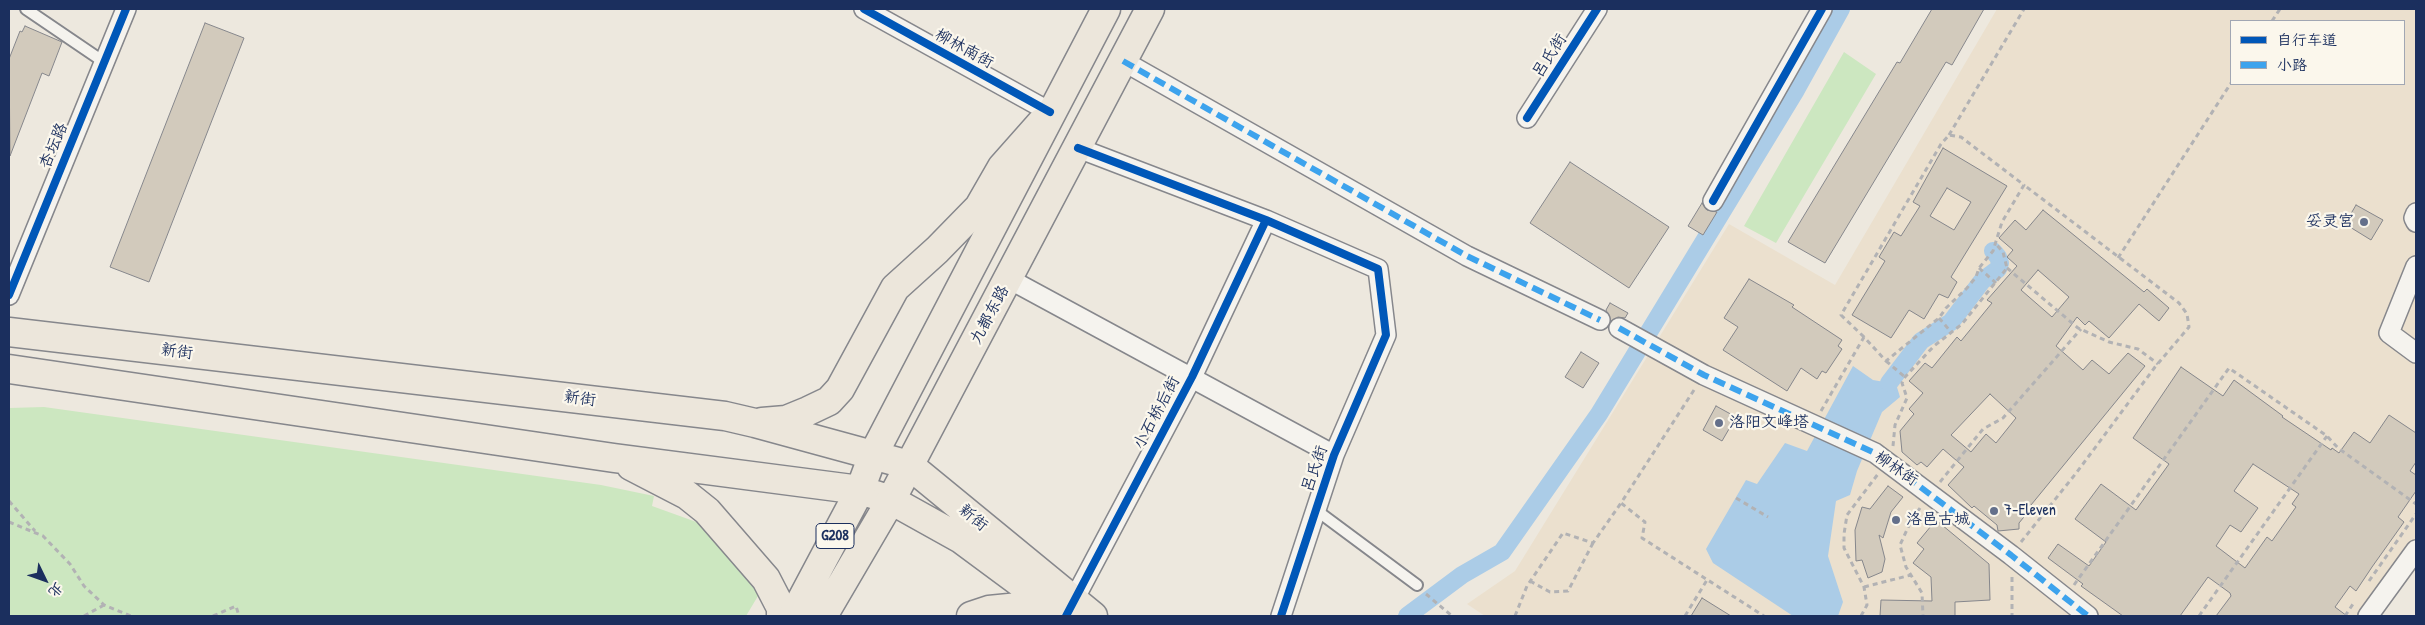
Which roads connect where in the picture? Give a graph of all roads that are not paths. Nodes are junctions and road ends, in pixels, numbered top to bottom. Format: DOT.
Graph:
graph roads {
  1 [pos="26,9"];
  2 [pos="126,9"];
  3 [pos="866,9"];
  4 [pos="1106,9"];
  5 [pos="1150,9"];
  6 [pos="1597,9"];
  7 [pos="1822,9"];
  8 [pos="1123,61"];
  9 [pos="104,62"];
  10 [pos="1050,112"];
  11 [pos="1527,118"];
  12 [pos="1078,148"];
  13 [pos="1713,201"];
  14 [pos="2416,213"];
  15 [pos="1266,220"];
  16 [pos="2416,222"];
  17 [pos="2416,266"];
  18 [pos="1009,279"];
  19 [pos="9,295"];
  20 [pos="1600,320"];
  21 [pos="1619,328"];
  22 [pos="9,332"];
  23 [pos="2416,353"];
  24 [pos="9,369"];
  25 [pos="1192,377"];
  26 [pos="755,423"];
  27 [pos="873,454"];
  28 [pos="1334,455"];
  29 [pos="614,458"];
  30 [pos="909,465"];
  31 [pos="860,490"];
  32 [pos="891,500"];
  33 [pos="1316,510"];
  34 [pos="2416,550"];
  35 [pos="1417,585"];
  36 [pos="1069,611"];
  37 [pos="781,616"];
  38 [pos="793,616"];
  39 [pos="823,616"];
  40 [pos="971,616"];
  41 [pos="1281,616"];
  42 [pos="2088,616"];
  43 [pos="2368,616"];
  1 -- 9 [label="lane"];
  2 -- 9 [label="street, 杏坛路"];
  3 -- 10 [label="street, 柳林南街"];
  4 -- 10 [label="main road"];
  5 -- 8 [label="main road, 九都东路"];
  6 -- 11 [label="street, 吕氏街"];
  7 -- 13 [label="street"];
  8 -- 12 [label="main road, 九都东路"];
  8 -- 20 [label="street"];
  9 -- 19 [label="street, 杏坛路"];
  10 -- 26 [label="main road"];
  10 -- 27 [label="main road"];
  12 -- 15 [label="street"];
  12 -- 18 [label="main road, 九都东路"];
  14 -- 16 [label="street"];
  15 -- 25 [label="street, 小石桥后街"];
  15 -- 28 [label="street, 吕氏街"];
  17 -- 23 [label="street"];
  18 -- 25 [label="street"];
  18 -- 30 [label="main road, 九都东路"];
  21 -- 42 [label="street, 柳林街"];
  22 -- 26 [label="main road, 新街"];
  24 -- 29 [label="main road, 新街"];
  25 -- 28 [label="street"];
  25 -- 36 [label="street, 小石桥后街"];
  26 -- 27 [label="main road, 新街"];
  27 -- 30 [label="main road, 新街"];
  27 -- 31 [label="main road, G208"];
  28 -- 33 [label="street, 吕氏街"];
  29 -- 31 [label="main road, 新街"];
  29 -- 37 [label="main road"];
  30 -- 32 [label="main road, 九都东路"];
  30 -- 36 [label="main road, 新街"];
  31 -- 32 [label="main road, 新街"];
  31 -- 38 [label="main road, G208"];
  32 -- 36 [label="main road, 新街"];
  32 -- 39 [label="main road, 九都东路 / G208"];
  33 -- 35 [label="lane"];
  33 -- 41 [label="street, 吕氏街"];
  34 -- 43 [label="street"];
  36 -- 40 [label="main road"];
}
